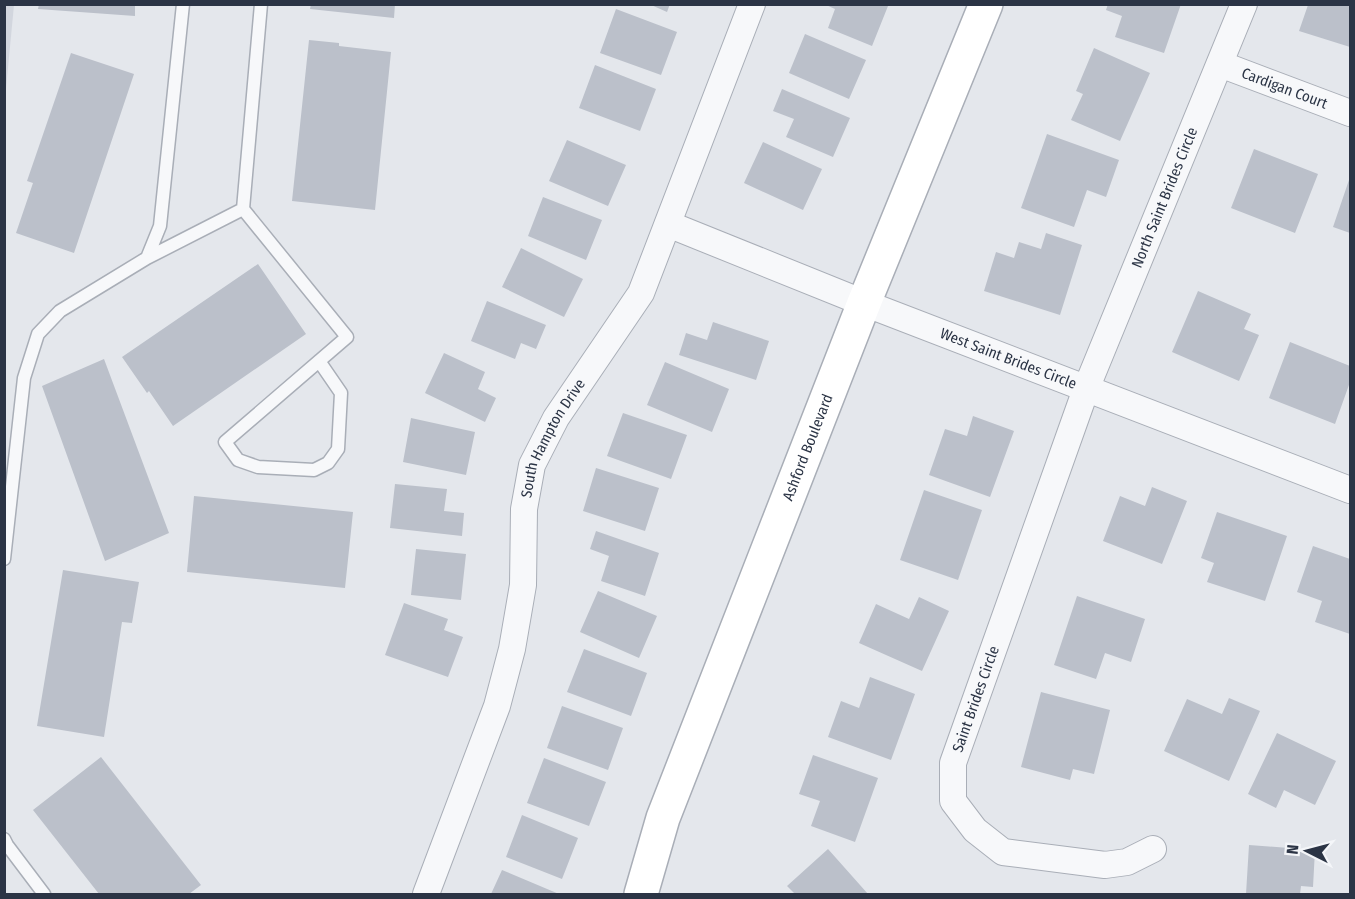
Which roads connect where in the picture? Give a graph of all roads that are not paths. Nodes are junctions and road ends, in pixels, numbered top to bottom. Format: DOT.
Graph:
graph roads {
  1 [pos="183,4"];
  2 [pos="261,4"];
  3 [pos="752,4"];
  4 [pos="986,4"];
  5 [pos="1244,4"];
  6 [pos="1220,64"];
  7 [pos="1350,113"];
  8 [pos="243,209"];
  9 [pos="668,224"];
  10 [pos="147,258"];
  11 [pos="864,303"];
  12 [pos="319,361"];
  13 [pos="1086,389"];
  14 [pos="1350,490"];
  15 [pos="4,560"];
  16 [pos="4,839"];
  17 [pos="1153,849"];
  18 [pos="44,894"];
  19 [pos="426,894"];
  20 [pos="641,894"];
  1 -- 10 [label="lane"];
  2 -- 8 [label="lane"];
  3 -- 9 [label="street, South Hampton Drive"];
  4 -- 11 [label="street, Ashford Boulevard"];
  5 -- 6 [label="street, North Saint Brides Circle"];
  6 -- 7 [label="street, Cardigan Court"];
  6 -- 13 [label="street, North Saint Brides Circle"];
  8 -- 10 [label="lane"];
  8 -- 12 [label="lane"];
  9 -- 11 [label="street, West Saint Brides Circle"];
  9 -- 19 [label="street, South Hampton Drive"];
  10 -- 15 [label="lane"];
  11 -- 13 [label="street, West Saint Brides Circle"];
  11 -- 20 [label="street, Ashford Boulevard"];
  12 -- 12 [label="lane"];
  13 -- 14 [label="street, West Saint Brides Circle"];
  13 -- 17 [label="street, Saint Brides Circle"];
  16 -- 18 [label="lane"];
}
